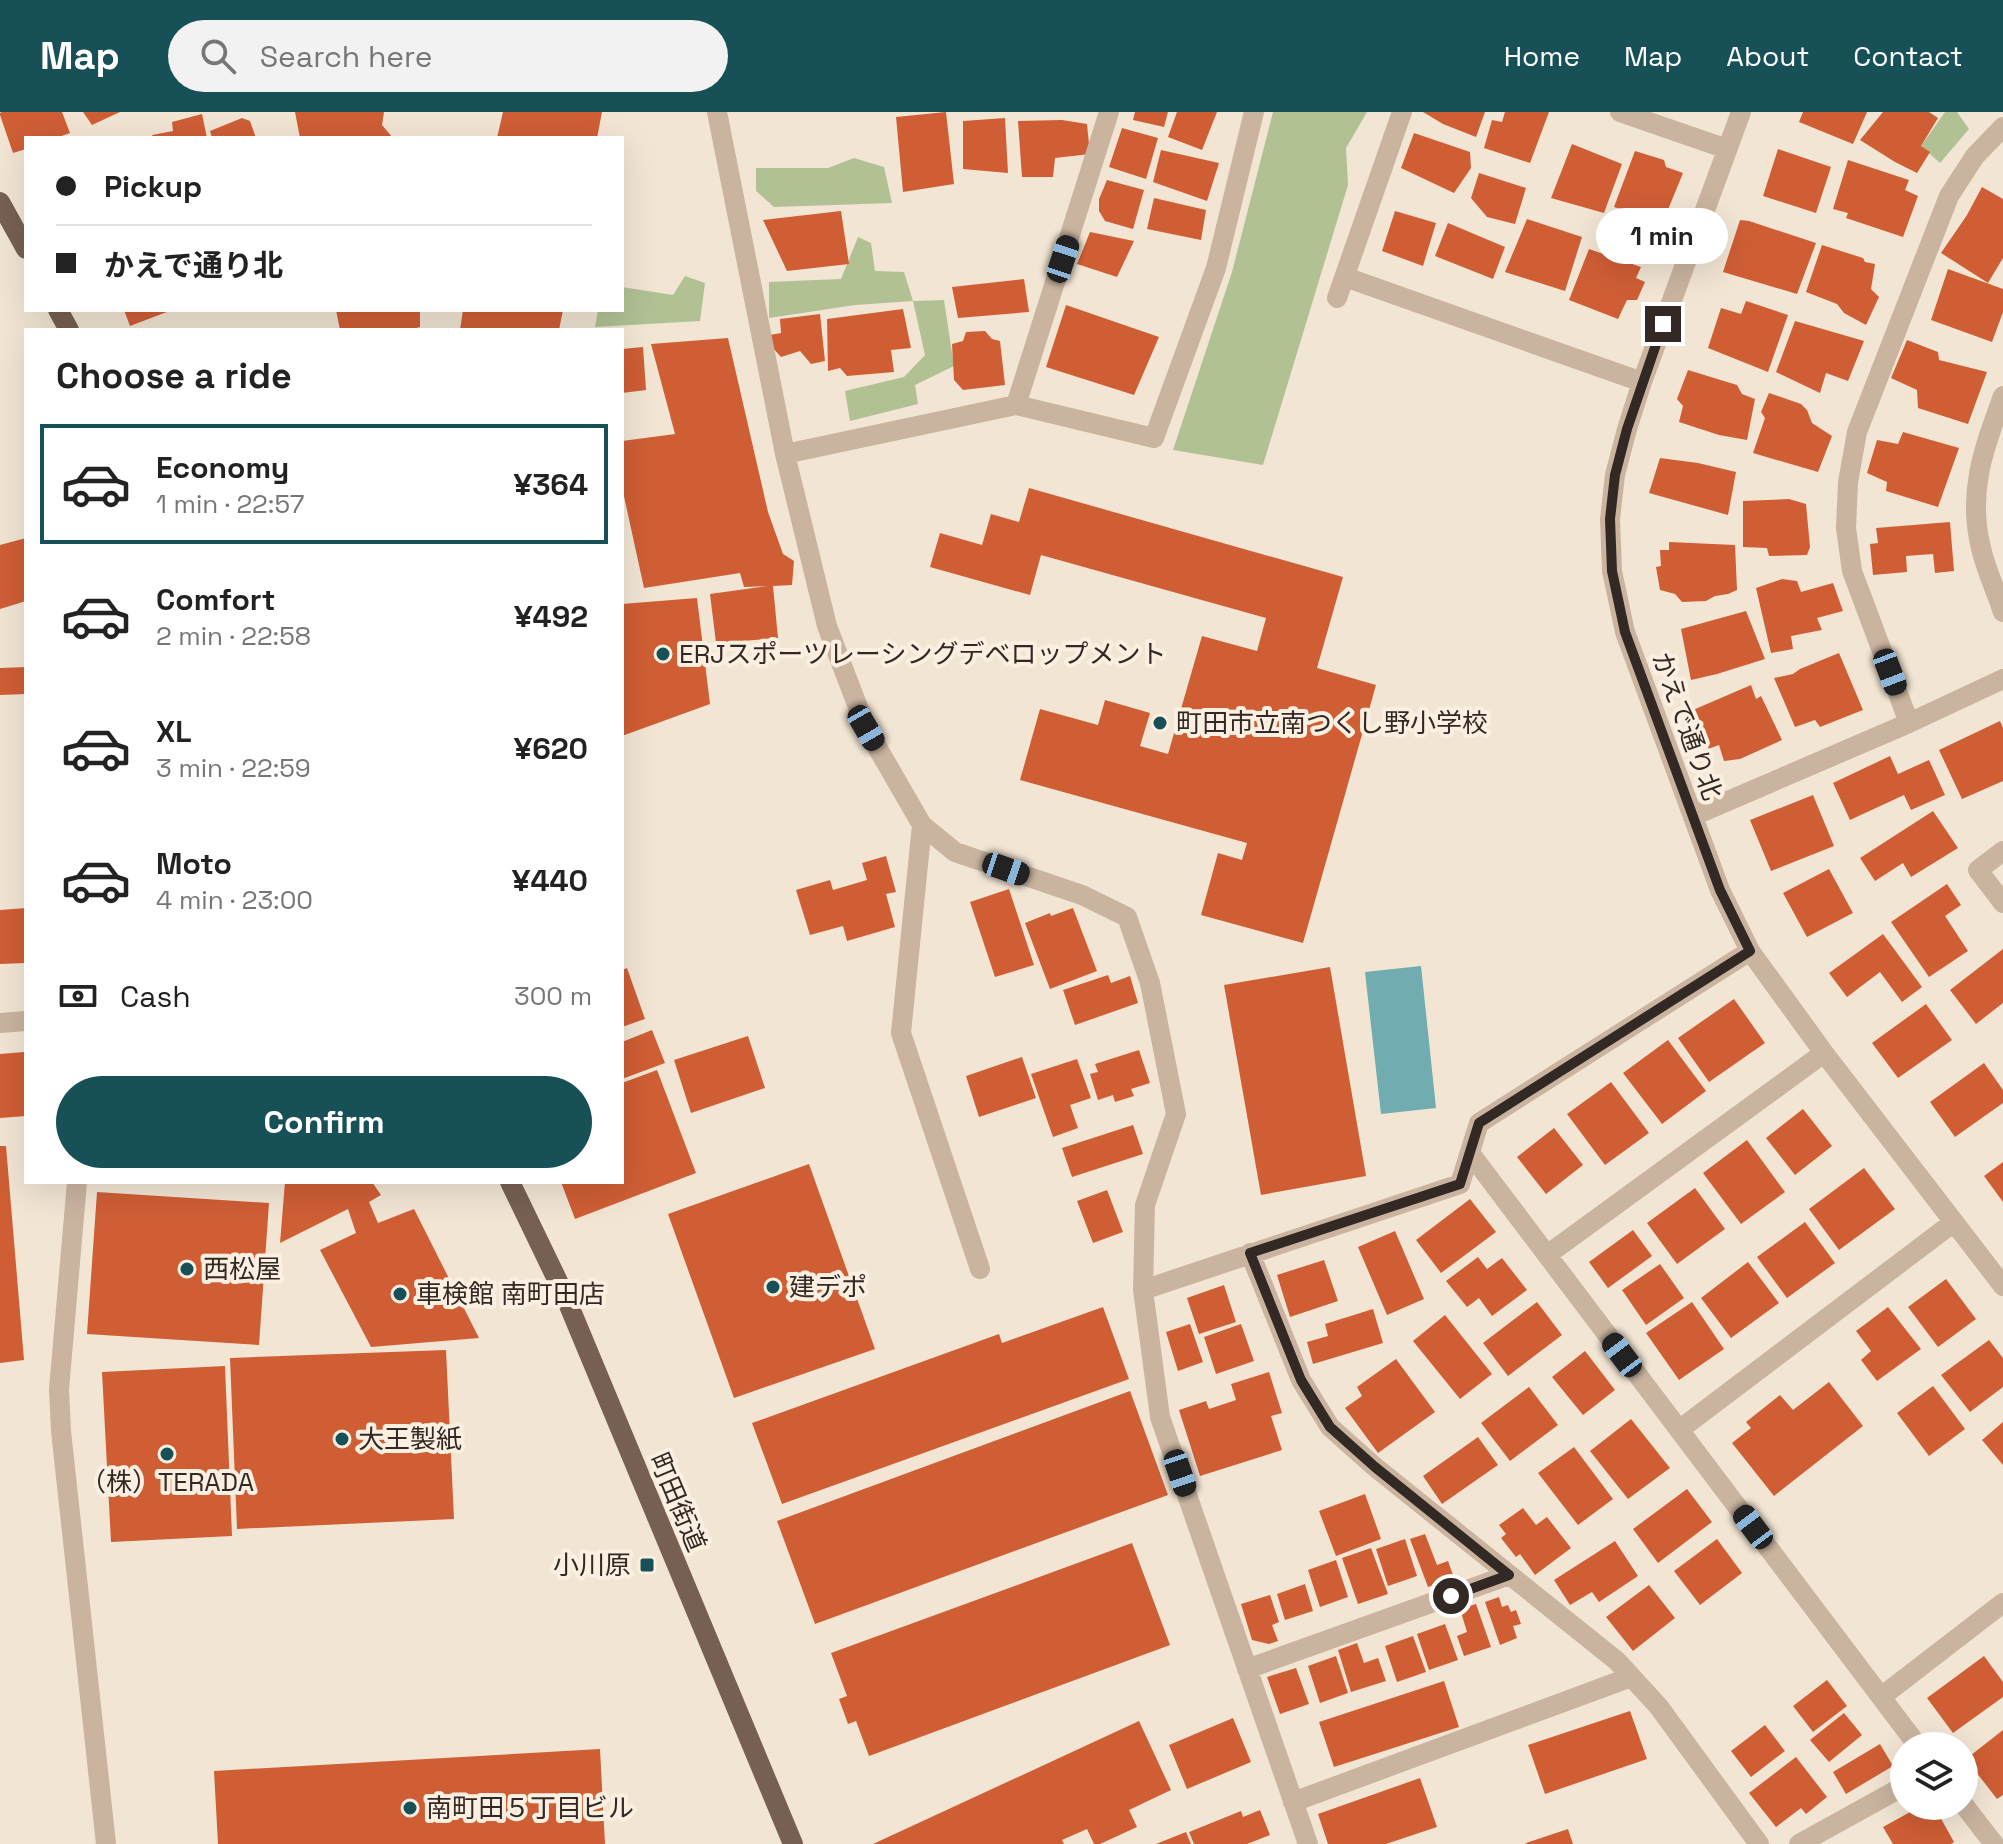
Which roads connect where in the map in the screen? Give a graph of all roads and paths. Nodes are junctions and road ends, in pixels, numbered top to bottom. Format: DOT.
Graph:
graph roads {
  1 [pos="717,112"];
  2 [pos="1109,112"];
  3 [pos="1254,112"];
  4 [pos="1402,112"];
  5 [pos="1620,112"];
  6 [pos="1741,112"];
  7 [pos="2003,127"];
  8 [pos="1727,149"];
  9 [pos="0,202"];
  10 [pos="24,245"];
  11 [pos="1345,277"];
  12 [pos="1337,298"];
  13 [pos="1642,382"];
  14 [pos="2003,396"];
  15 [pos="1016,405"];
  16 [pos="785,454"];
  17 [pos="2003,612"];
  18 [pos="2003,679"];
  19 [pos="1909,723"];
  20 [pos="1693,816"];
  21 [pos="922,825"];
  22 [pos="2003,851"];
  23 [pos="2003,903"];
  24 [pos="1750,951"];
  25 [pos="24,1021"];
  26 [pos="0,1023"];
  27 [pos="1824,1053"];
  28 [pos="1470,1153"];
  29 [pos="77,1184"];
  30 [pos="511,1184"];
  31 [pos="1954,1222"];
  32 [pos="1250,1253"];
  33 [pos="1547,1255"];
  34 [pos="980,1269"];
  35 [pos="2003,1286"];
  36 [pos="1143,1290"];
  37 [pos="1679,1430"];
  38 [pos="1509,1575"];
  39 [pos="2003,1603"];
  40 [pos="1247,1669"];
  41 [pos="1631,1677"];
  42 [pos="1881,1697"];
  43 [pos="1907,1732"];
  44 [pos="1890,1794"];
  45 [pos="1293,1802"];
  46 [pos="1976,1820"];
  47 [pos="106,1844"];
  48 [pos="793,1844"];
  49 [pos="1308,1844"];
  50 [pos="1759,1844"];
  51 [pos="1799,1844"];
  52 [pos="1994,1844"];
  1 -- 16 [label="street"];
  2 -- 15 [label="street"];
  3 -- 15 [label="street"];
  4 -- 11 [label="street"];
  5 -- 8 [label="street"];
  6 -- 8 [label="street, かえで通り北"];
  7 -- 19 [label="street"];
  8 -- 13 [label="street, かえで通り北"];
  9 -- 10 [label="main road"];
  11 -- 12 [label="street"];
  11 -- 13 [label="street"];
  13 -- 20 [label="street, かえで通り北"];
  14 -- 17 [label="street"];
  15 -- 16 [label="street"];
  16 -- 21 [label="street"];
  18 -- 19 [label="street"];
  19 -- 20 [label="street"];
  20 -- 24 [label="street, かえで通り北"];
  21 -- 34 [label="street"];
  21 -- 36 [label="street"];
  22 -- 23 [label="street"];
  24 -- 27 [label="street, かえで通り北"];
  24 -- 28 [label="street"];
  25 -- 26 [label="street"];
  27 -- 31 [label="street, かえで通り北"];
  27 -- 33 [label="street"];
  28 -- 32 [label="street"];
  28 -- 33 [label="street"];
  29 -- 47 [label="street"];
  30 -- 48 [label="main road, 町田街道"];
  31 -- 35 [label="street, かえで通り北"];
  31 -- 37 [label="street"];
  32 -- 36 [label="street"];
  32 -- 38 [label="street"];
  33 -- 37 [label="street"];
  36 -- 40 [label="street"];
  37 -- 42 [label="street"];
  38 -- 40 [label="street"];
  38 -- 41 [label="street"];
  39 -- 42 [label="street"];
  40 -- 45 [label="street"];
  41 -- 45 [label="street"];
  41 -- 50 [label="street"];
  42 -- 43 [label="street"];
  44 -- 51 [label="street"];
  45 -- 49 [label="street"];
  46 -- 52 [label="street"];
}
